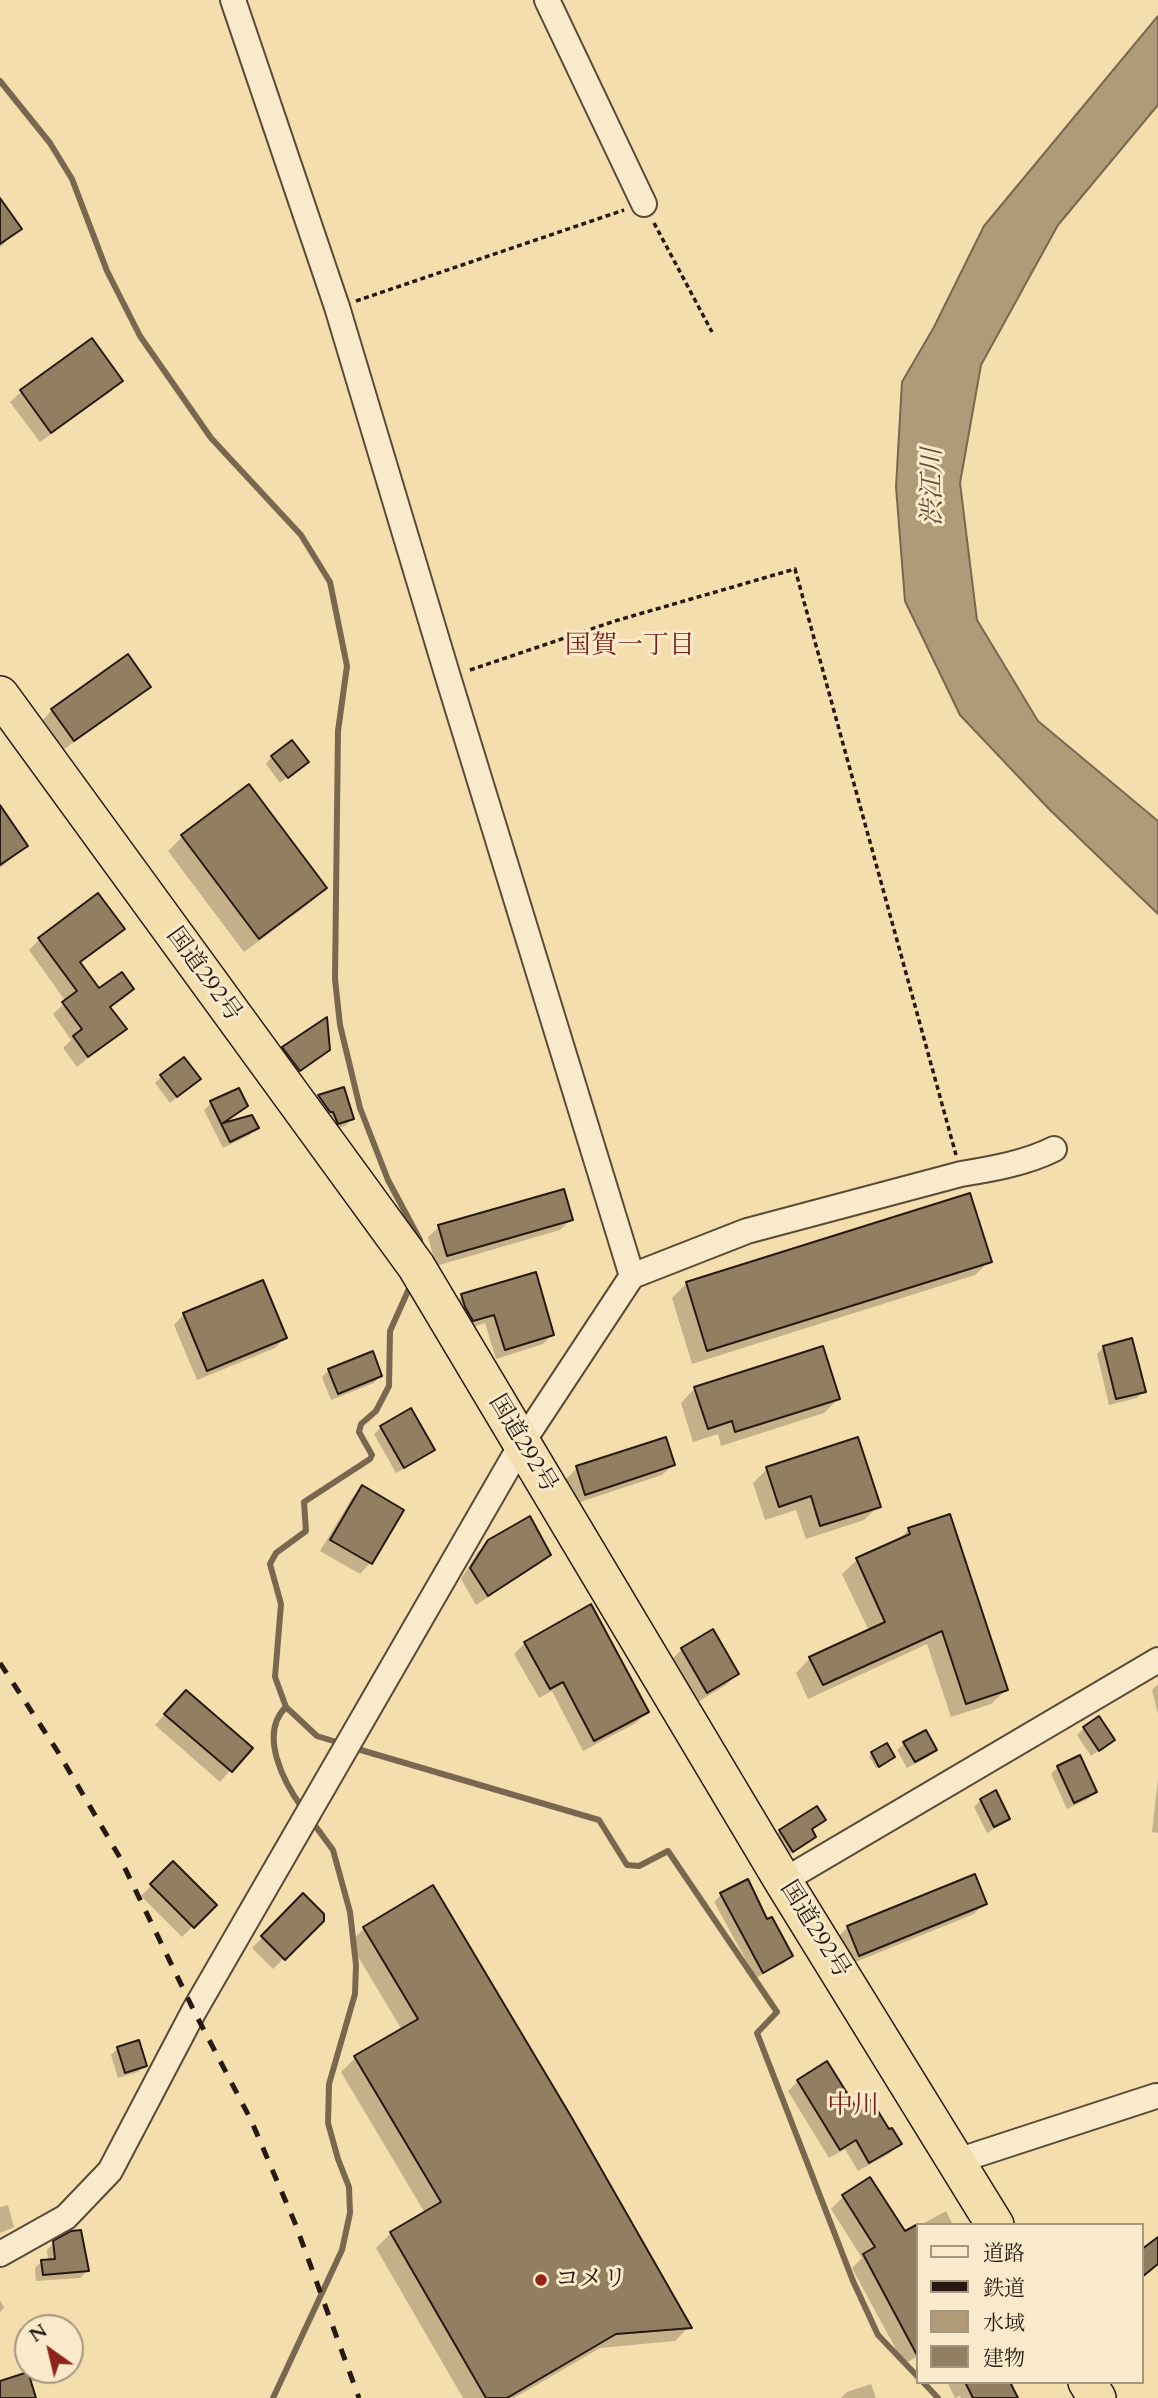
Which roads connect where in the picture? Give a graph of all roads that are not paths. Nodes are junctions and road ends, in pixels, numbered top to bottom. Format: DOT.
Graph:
graph roads {
  1 [pos="233,0"];
  2 [pos="547,0"];
  3 [pos="644,204"];
  4 [pos="0,695"];
  5 [pos="1054,1149"];
  6 [pos="632,1276"];
  7 [pos="522,1443"];
  8 [pos="1158,1660"];
  9 [pos="783,1881"];
  10 [pos="1157,2096"];
  11 [pos="957,2161"];
  12 [pos="994,2223"];
  13 [pos="0,2254"];
  1 -- 6 [label="street"];
  2 -- 3 [label="street"];
  4 -- 7 [label="highway, 国道292号"];
  5 -- 6 [label="street"];
  6 -- 7 [label="street"];
  7 -- 9 [label="highway, 国道292号"];
  7 -- 13 [label="street"];
  8 -- 9 [label="street"];
  9 -- 11 [label="highway, 国道292号"];
  10 -- 11 [label="street"];
  11 -- 12 [label="highway, 国道292号"];
}
